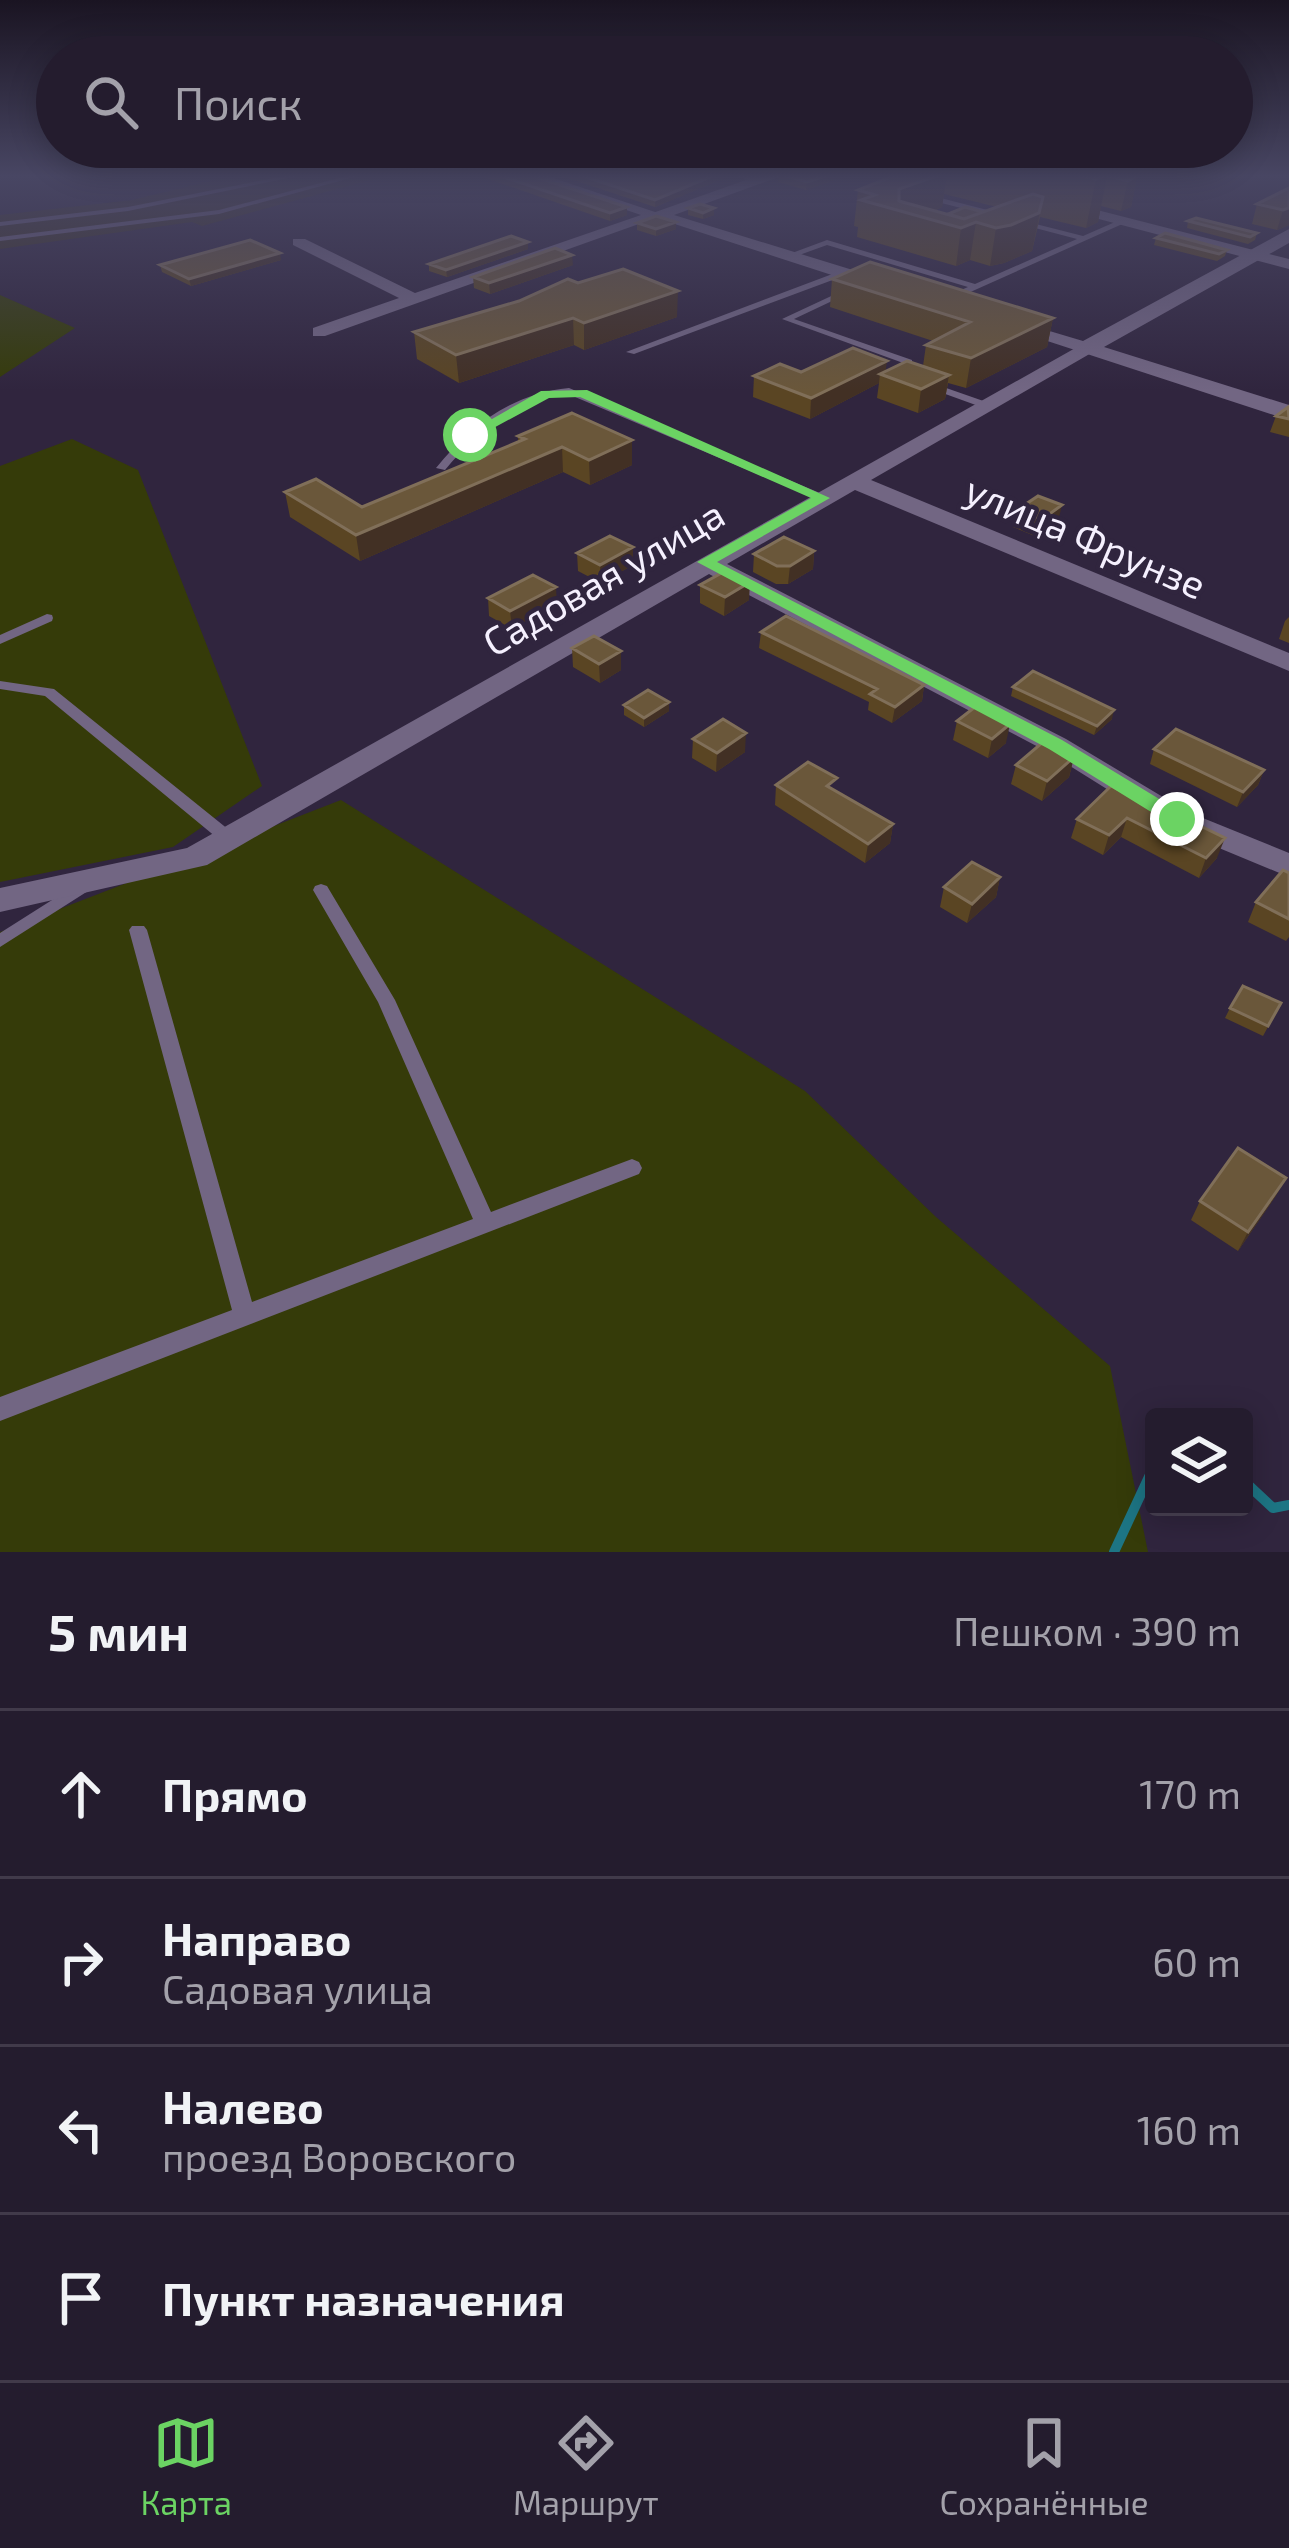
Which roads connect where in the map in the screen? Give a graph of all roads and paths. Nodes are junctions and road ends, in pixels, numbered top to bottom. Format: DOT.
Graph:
graph roads {
  1 [pos="308,246"];
  2 [pos="565,246"];
  3 [pos="757,246"];
  4 [pos="815,246"];
  5 [pos="842,246"];
  6 [pos="1065,246"];
  7 [pos="1224,246"];
  8 [pos="1268,246"];
  9 [pos="1254,254"];
  10 [pos="788,256"];
  11 [pos="1289,264"];
  12 [pos="843,273"];
  13 [pos="870,282"];
  14 [pos="976,286"];
  15 [pos="923,298"];
  16 [pos="414,299"];
  17 [pos="319,332"];
  18 [pos="1086,348"];
  19 [pos="631,352"];
  20 [pos="890,371"];
  21 [pos="924,383"];
  22 [pos="988,406"];
  23 [pos="1289,413"];
  24 [pos="441,468"];
  25 [pos="854,481"];
  26 [pos="823,498"];
  27 [pos="705,562"];
  28 [pos="47,618"];
  29 [pos="0,640"];
  30 [pos="1289,662"];
  31 [pos="0,685"];
  32 [pos="228,838"];
  33 [pos="1289,866"];
  34 [pos="90,882"];
  35 [pos="321,890"];
  36 [pos="0,900"];
  37 [pos="138,930"];
  38 [pos="0,941"];
  39 [pos="632,1168"];
  40 [pos="486,1224"];
  41 [pos="245,1316"];
  42 [pos="0,1409"];
  1 -- 16 [label="street"];
  2 -- 16 [label="street"];
  3 -- 10 [label="street"];
  4 -- 10 [label="lane"];
  5 -- 14 [label="lane"];
  6 -- 14 [label="lane"];
  7 -- 9 [label="street"];
  8 -- 9 [label="street, Садовая улица"];
  9 -- 11 [label="street"];
  9 -- 18 [label="street, Садовая улица"];
  10 -- 12 [label="street"];
  12 -- 13 [label="street"];
  12 -- 19 [label="lane"];
  13 -- 15 [label="street"];
  13 -- 20 [label="lane"];
  14 -- 15 [label="lane"];
  15 -- 18 [label="street"];
  16 -- 17 [label="street"];
  18 -- 22 [label="street, Садовая улица"];
  18 -- 23 [label="street"];
  21 -- 22 [label="lane"];
  22 -- 25 [label="street, Садовая улица"];
  24 -- 26 [label="lane"];
  25 -- 26 [label="street, Садовая улица"];
  25 -- 30 [label="street, улица Фрунзе"];
  26 -- 27 [label="street, Садовая улица"];
  27 -- 32 [label="street, Садовая улица"];
  27 -- 33 [label="street"];
  28 -- 29 [label="lane"];
  31 -- 32 [label="lane"];
  32 -- 34 [label="street, Садовая улица"];
  34 -- 36 [label="street, Садовая улица"];
  34 -- 38 [label="lane"];
  35 -- 40 [label="lane"];
  37 -- 41 [label="lane"];
  39 -- 40 [label="lane"];
  40 -- 41 [label="lane"];
  41 -- 42 [label="lane"];
}
